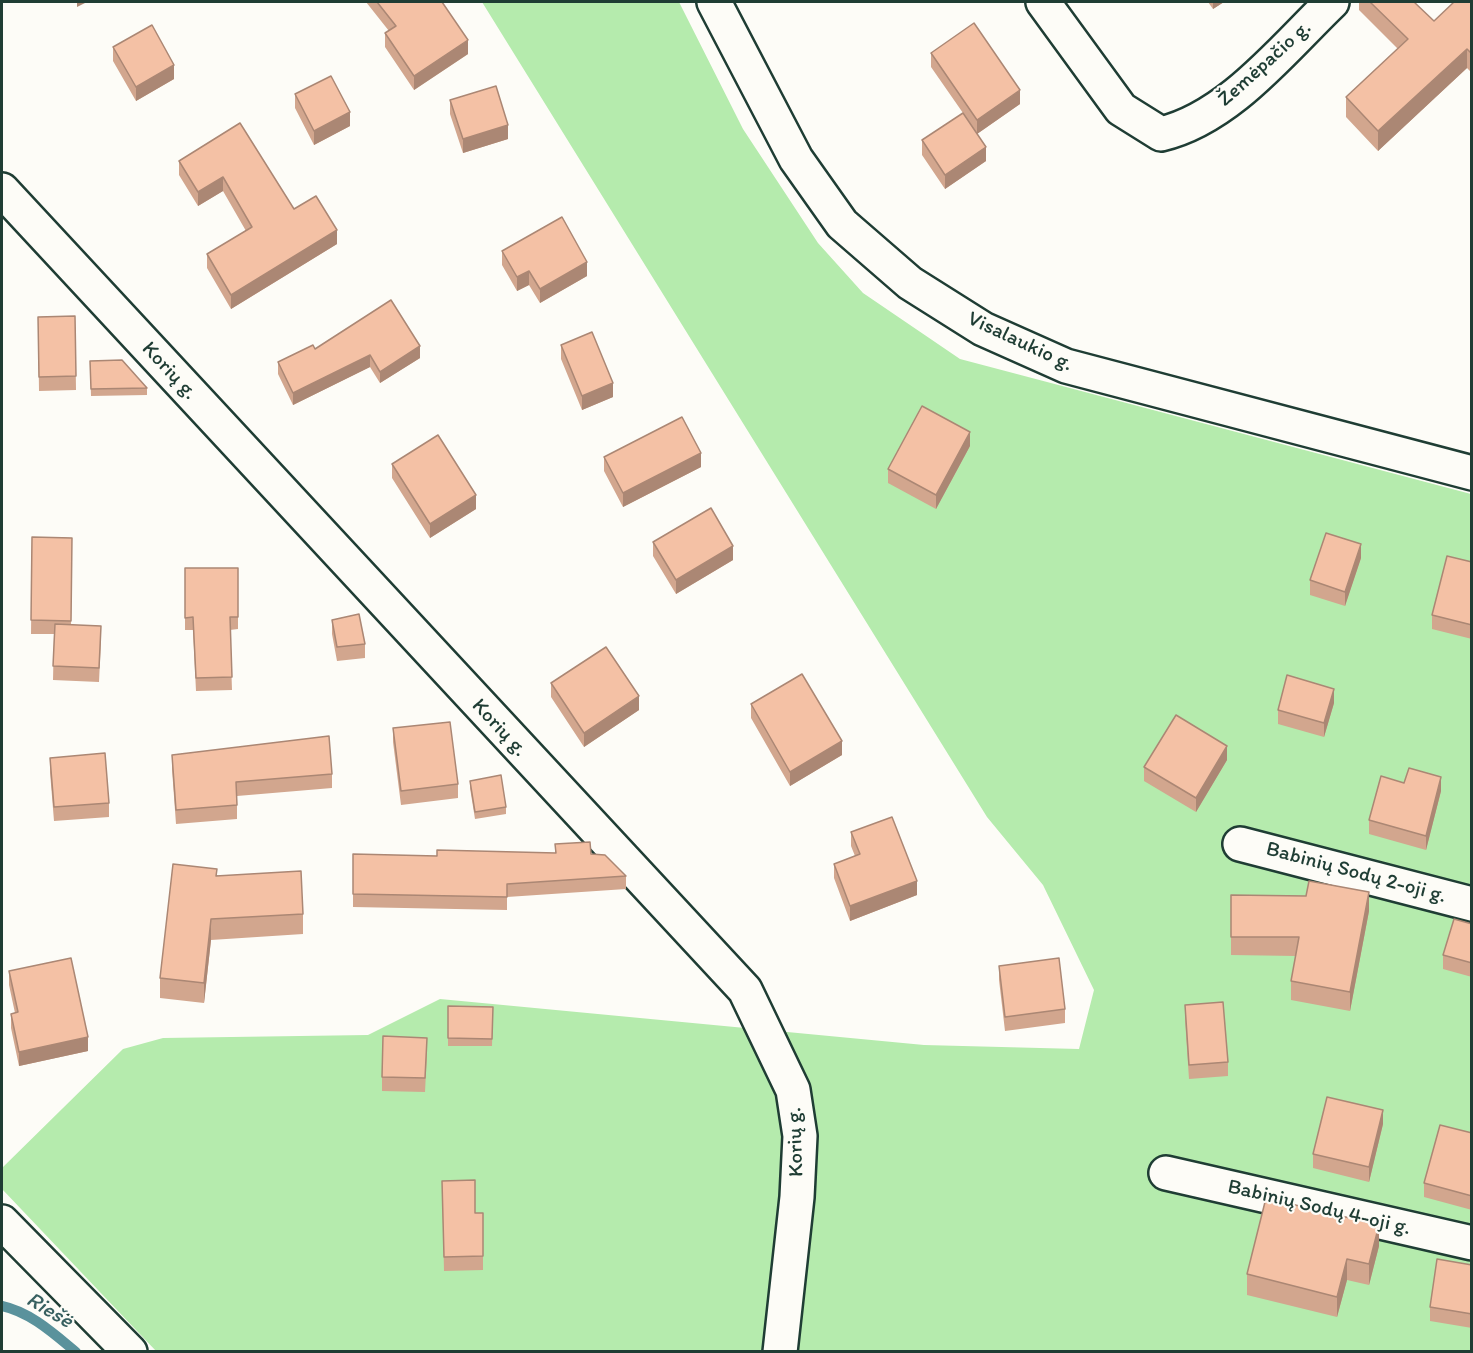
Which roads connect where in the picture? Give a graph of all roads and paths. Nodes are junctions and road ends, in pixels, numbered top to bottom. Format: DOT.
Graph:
graph roads {
  1 [pos="714,2"];
  2 [pos="1043,2"];
  3 [pos="1332,2"];
  4 [pos="2,190"];
  5 [pos="1472,473"];
  6 [pos="1240,844"];
  7 [pos="1472,904"];
  8 [pos="1166,1173"];
  9 [pos="2,1222"];
  10 [pos="1472,1243"];
  11 [pos="130,1352"];
  12 [pos="780,1352"];
  1 -- 5 [label="street, Visalaukio g."];
  2 -- 3 [label="street, Žemėpačio g."];
  4 -- 12 [label="street, Korių g."];
  6 -- 7 [label="street, Babinių Sodų 2-oji g."];
  8 -- 10 [label="street, Babinių Sodų 4-oji g."];
  9 -- 11 [label="street"];
}
